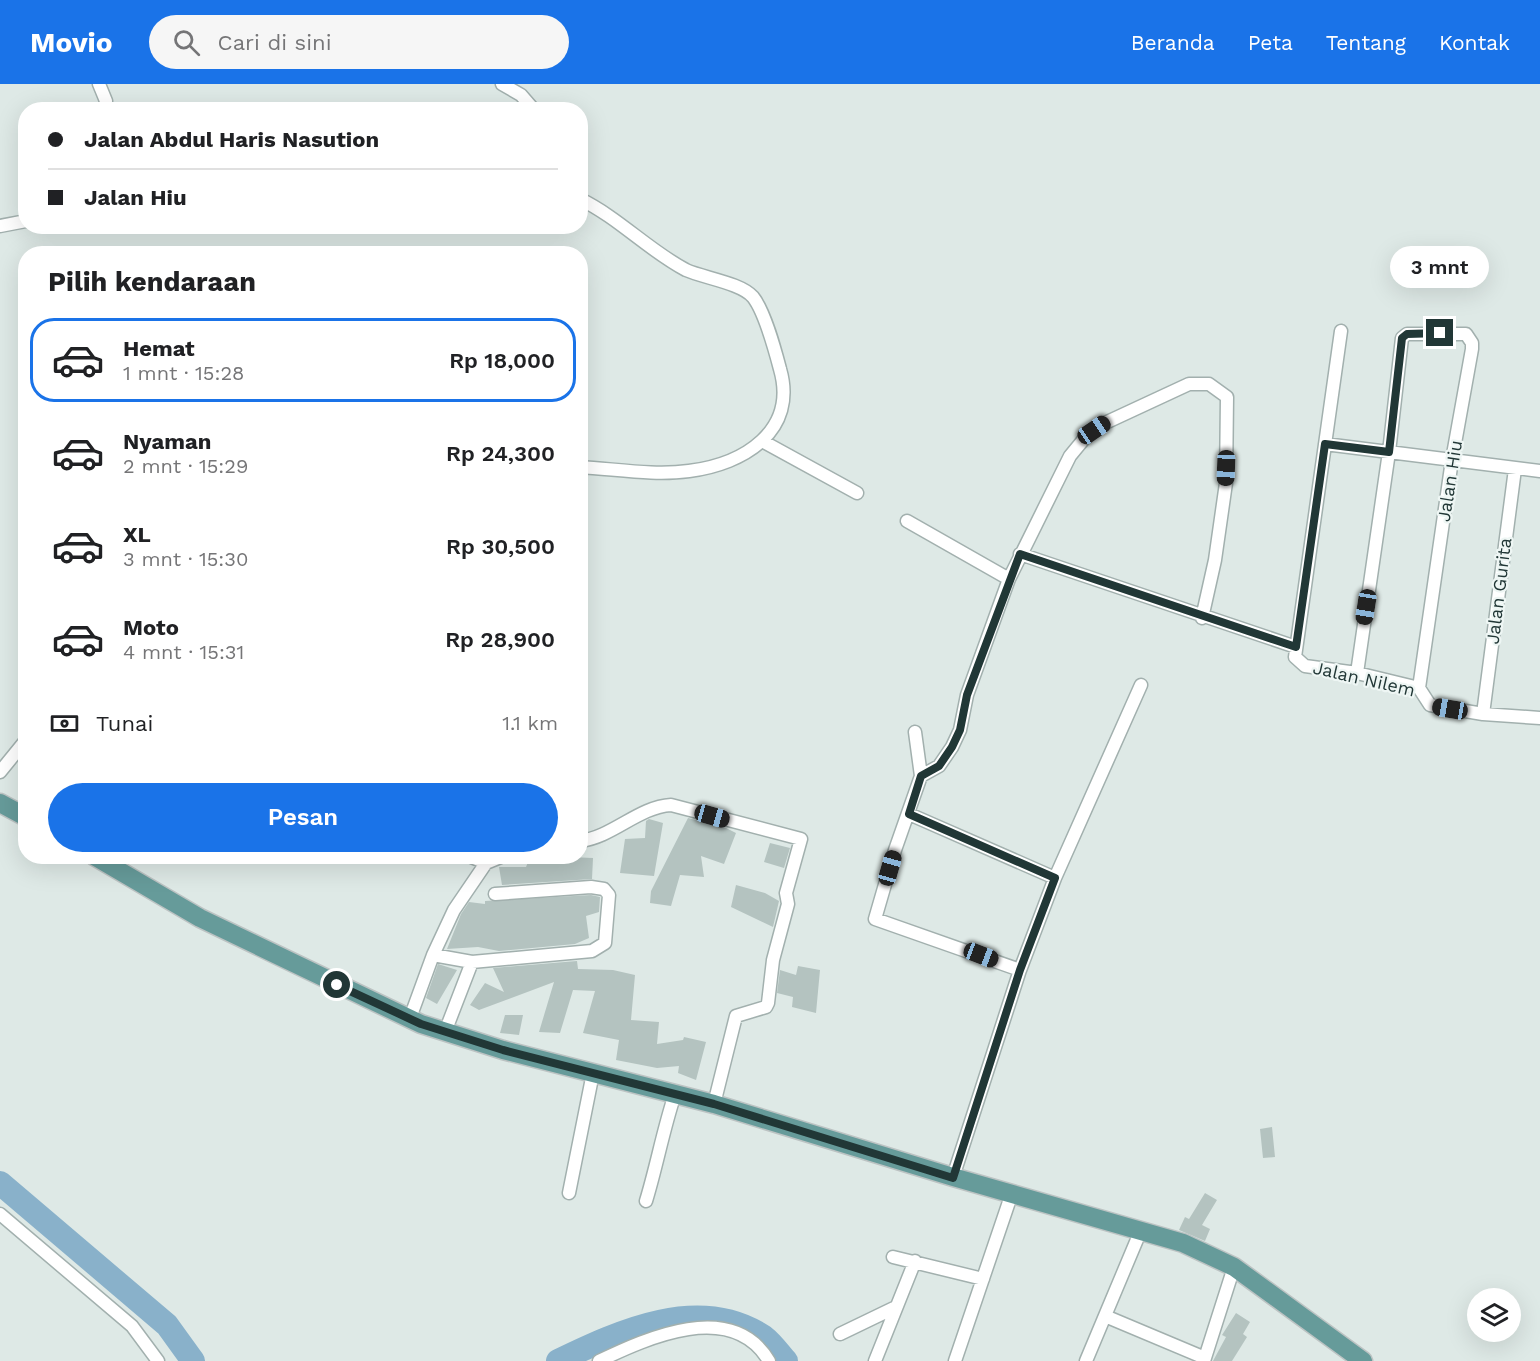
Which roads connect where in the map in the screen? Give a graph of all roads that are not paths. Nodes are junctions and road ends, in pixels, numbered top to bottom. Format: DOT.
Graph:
graph roads {
  1 [pos="99,84"];
  2 [pos="502,84"];
  3 [pos="106,102"];
  4 [pos="527,102"];
  5 [pos="588,204"];
  6 [pos="18,223"];
  7 [pos="0,226"];
  8 [pos="1341,331"];
  9 [pos="764,442"];
  10 [pos="1325,444"];
  11 [pos="1389,452"];
  12 [pos="1452,460"];
  13 [pos="588,467"];
  14 [pos="1515,469"];
  15 [pos="1540,471"];
  16 [pos="857,493"];
  17 [pos="907,521"];
  18 [pos="1020,554"];
  19 [pos="1009,579"];
  20 [pos="1202,618"];
  21 [pos="1296,647"];
  22 [pos="1357,673"];
  23 [pos="1141,686"];
  24 [pos="1419,688"];
  25 [pos="1484,714"];
  26 [pos="1540,718"];
  27 [pos="915,732"];
  28 [pos="18,750"];
  29 [pos="0,772"];
  30 [pos="921,776"];
  31 [pos="0,803"];
  32 [pos="18,813"];
  33 [pos="909,814"];
  34 [pos="588,839"];
  35 [pos="108,864"];
  36 [pos="485,864"];
  37 [pos="1055,878"];
  38 [pos="495,894"];
  39 [pos="433,955"];
  40 [pos="472,962"];
  41 [pos="1020,970"];
  42 [pos="410,1018"];
  43 [pos="445,1032"];
  44 [pos="592,1073"];
  45 [pos="675,1094"];
  46 [pos="714,1104"];
  47 [pos="953,1178"];
  48 [pos="569,1193"];
  49 [pos="1012,1193"];
  50 [pos="646,1201"];
  51 [pos="0,1214"];
  52 [pos="1141,1230"];
  53 [pos="893,1257"];
  54 [pos="915,1262"];
  55 [pos="1234,1267"];
  56 [pos="983,1279"];
  57 [pos="896,1307"];
  58 [pos="1105,1316"];
  59 [pos="840,1334"];
  60 [pos="1348,1355"];
  61 [pos="1204,1359"];
  62 [pos="158,1361"];
  63 [pos="599,1361"];
  64 [pos="769,1361"];
  65 [pos="875,1361"];
  66 [pos="955,1361"];
  67 [pos="1086,1361"];
  68 [pos="1363,1361"];
  1 -- 3 [label="street"];
  2 -- 4 [label="street"];
  5 -- 9 [label="street"];
  6 -- 7 [label="street"];
  8 -- 10 [label="street, Jalan Nilem"];
  9 -- 13 [label="street"];
  9 -- 16 [label="street"];
  10 -- 11 [label="street"];
  10 -- 21 [label="street, Jalan Nilem"];
  11 -- 12 [label="street"];
  11 -- 12 [label="street, Jalan Hiu"];
  11 -- 22 [label="street"];
  12 -- 14 [label="street"];
  12 -- 24 [label="street, Jalan Hiu"];
  14 -- 15 [label="street"];
  14 -- 25 [label="street, Jalan Gurita"];
  17 -- 19 [label="street"];
  18 -- 19 [label="street"];
  18 -- 20 [label="street"];
  18 -- 20 [label="street"];
  19 -- 30 [label="street"];
  20 -- 21 [label="street"];
  21 -- 22 [label="street, Jalan Nilem"];
  22 -- 24 [label="street, Jalan Nilem"];
  23 -- 37 [label="street"];
  24 -- 25 [label="street, Jalan Nilem"];
  25 -- 26 [label="street, Jalan Nilem"];
  27 -- 30 [label="street"];
  28 -- 29 [label="street"];
  30 -- 33 [label="street"];
  31 -- 32 [label="main road"];
  33 -- 37 [label="street"];
  33 -- 41 [label="street"];
  34 -- 46 [label="street"];
  35 -- 42 [label="main road"];
  36 -- 39 [label="street"];
  37 -- 41 [label="street"];
  38 -- 40 [label="street"];
  39 -- 40 [label="street"];
  39 -- 42 [label="street"];
  40 -- 43 [label="street"];
  41 -- 47 [label="street"];
  42 -- 43 [label="main road"];
  43 -- 44 [label="main road"];
  44 -- 45 [label="main road"];
  44 -- 48 [label="street"];
  45 -- 46 [label="main road"];
  45 -- 50 [label="street"];
  46 -- 47 [label="main road"];
  47 -- 49 [label="main road"];
  49 -- 52 [label="main road"];
  49 -- 56 [label="street"];
  51 -- 62 [label="street"];
  52 -- 55 [label="main road"];
  52 -- 58 [label="street"];
  53 -- 54 [label="street"];
  54 -- 56 [label="street"];
  54 -- 57 [label="street"];
  55 -- 60 [label="main road"];
  55 -- 61 [label="street"];
  56 -- 66 [label="street"];
  57 -- 59 [label="street"];
  57 -- 65 [label="street"];
  58 -- 61 [label="street"];
  58 -- 67 [label="street"];
  60 -- 68 [label="main road"];
  63 -- 64 [label="street"];
}
